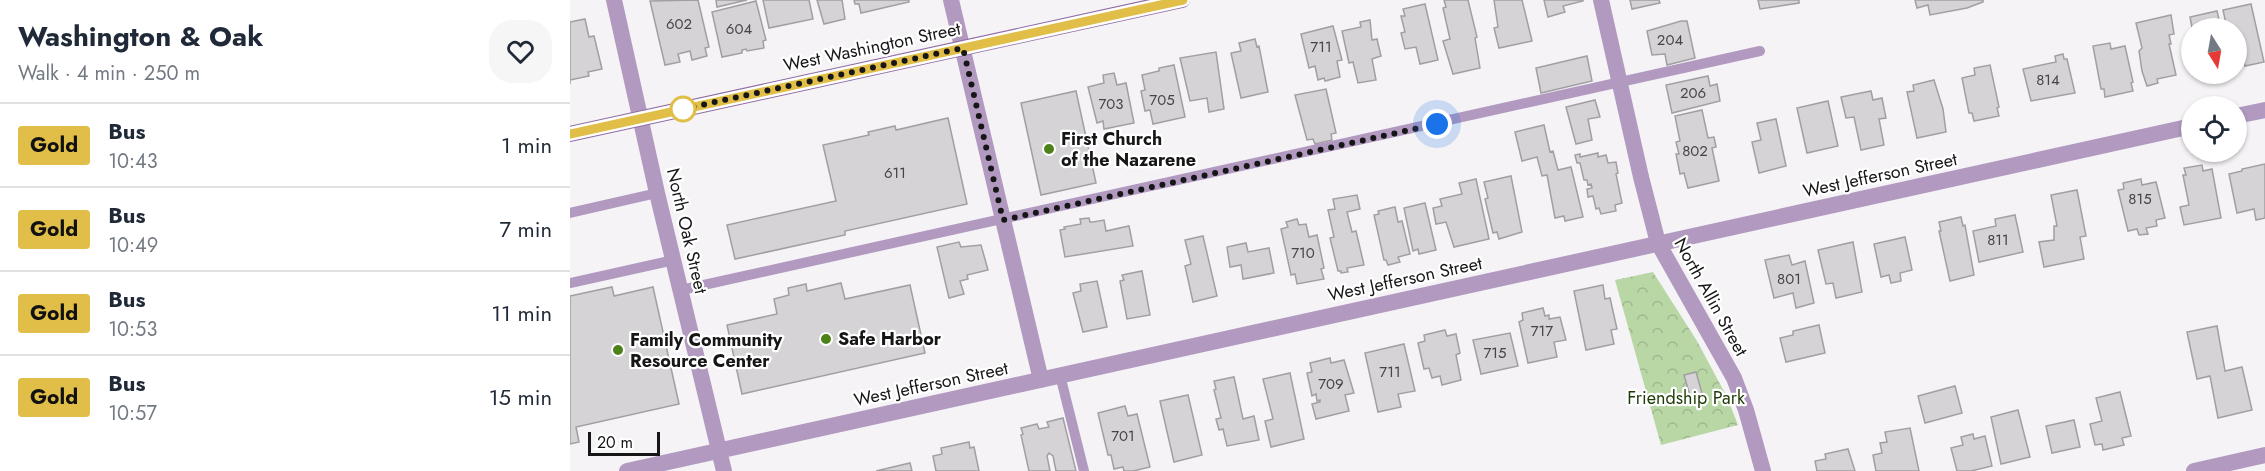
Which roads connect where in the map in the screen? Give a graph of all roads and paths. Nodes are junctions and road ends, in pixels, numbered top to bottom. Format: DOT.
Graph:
graph roads {
  1 [pos="614,0"];
  2 [pos="951,0"];
  3 [pos="1182,0"];
  4 [pos="1601,0"];
  5 [pos="963,48"];
  6 [pos="1760,51"];
  7 [pos="1620,83"];
  8 [pos="2265,110"];
  9 [pos="2247,114"];
  10 [pos="641,118"];
  11 [pos="2181,128"];
  12 [pos="570,134"];
  13 [pos="657,193"];
  14 [pos="570,213"];
  15 [pos="1003,220"];
  16 [pos="1658,243"];
  17 [pos="674,260"];
  18 [pos="570,283"];
  19 [pos="681,290"];
  20 [pos="1060,375"];
  21 [pos="1041,380"];
  22 [pos="719,451"];
  23 [pos="2265,455"];
  24 [pos="627,471"];
  25 [pos="724,471"];
  26 [pos="1084,471"];
  27 [pos="1763,471"];
  28 [pos="2194,471"];
  1 -- 10 [label="street, North Oak Street"];
  2 -- 5 [label="street"];
  3 -- 5 [label="main road, West Washington Street"];
  4 -- 7 [label="street, North Allin Street"];
  5 -- 10 [label="main road, West Washington Street"];
  5 -- 15 [label="street"];
  6 -- 7 [label="lane"];
  7 -- 15 [label="lane"];
  7 -- 16 [label="street, North Allin Street"];
  8 -- 9 [label="street"];
  10 -- 12 [label="main road, West Washington Street"];
  10 -- 13 [label="street, North Oak Street"];
  11 -- 16 [label="street, West Jefferson Street"];
  13 -- 14 [label="lane"];
  13 -- 17 [label="street, North Oak Street"];
  15 -- 19 [label="lane"];
  15 -- 21 [label="street"];
  16 -- 20 [label="street, West Jefferson Street"];
  16 -- 27 [label="street, North Allin Street"];
  17 -- 18 [label="lane"];
  17 -- 19 [label="street, North Oak Street"];
  19 -- 22 [label="street, North Oak Street"];
  20 -- 21 [label="street, West Jefferson Street"];
  20 -- 26 [label="lane"];
  21 -- 22 [label="street, West Jefferson Street"];
  22 -- 24 [label="street, West Jefferson Street"];
  22 -- 25 [label="street, North Oak Street"];
  23 -- 28 [label="street"];
}
